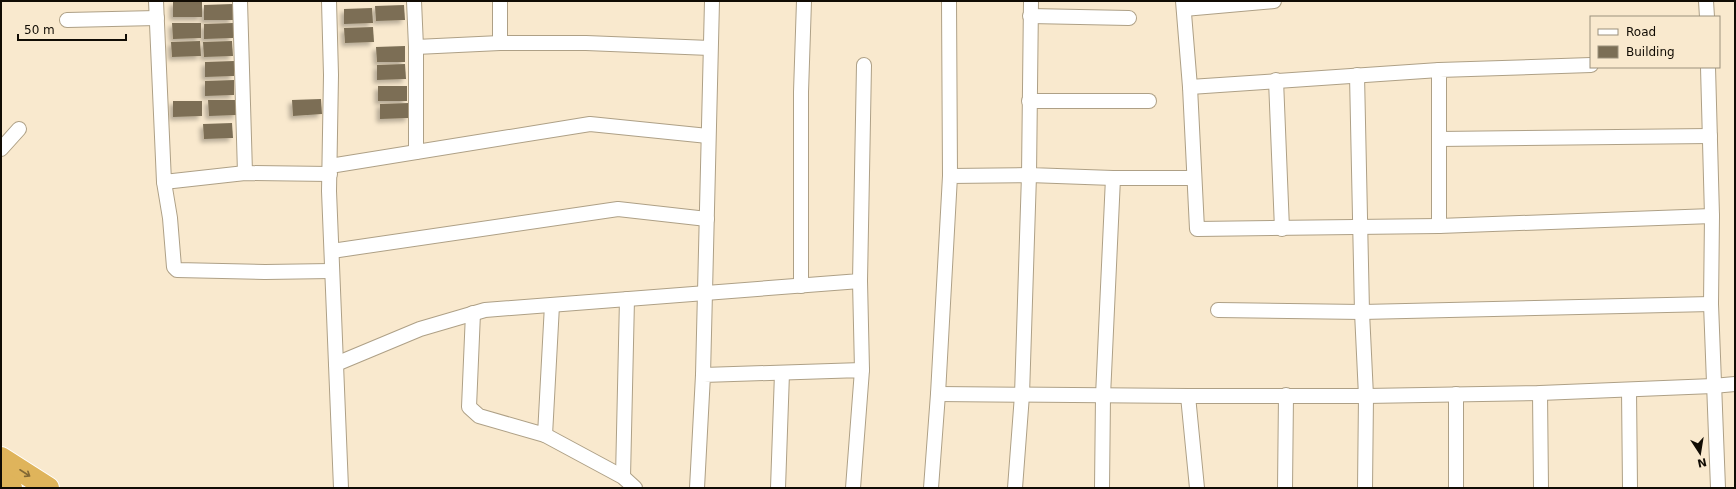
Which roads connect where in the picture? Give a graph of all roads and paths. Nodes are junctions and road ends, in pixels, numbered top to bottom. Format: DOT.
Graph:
graph roads {
  1 [pos="156,1"];
  2 [pos="240,1"];
  3 [pos="329,1"];
  4 [pos="414,1"];
  5 [pos="500,1"];
  6 [pos="712,1"];
  7 [pos="804,1"];
  8 [pos="949,1"];
  9 [pos="1030,1"];
  10 [pos="1274,1"];
  11 [pos="1706,1"];
  12 [pos="1254,2"];
  13 [pos="1184,5"];
  14 [pos="1030,16"];
  15 [pos="1707,16"];
  16 [pos="157,18"];
  17 [pos="1129,18"];
  18 [pos="67,20"];
  19 [pos="500,43"];
  20 [pos="416,47"];
  21 [pos="710,48"];
  22 [pos="864,65"];
  23 [pos="1590,65"];
  24 [pos="1708,68"];
  25 [pos="1439,70"];
  26 [pos="1357,75"];
  27 [pos="1276,80"];
  28 [pos="1190,86"];
  29 [pos="1029,101"];
  30 [pos="1149,101"];
  31 [pos="19,129"];
  32 [pos="708,136"];
  33 [pos="1710,136"];
  34 [pos="1439,140"];
  35 [pos="1,149"];
  36 [pos="416,152"];
  37 [pos="330,170"];
  38 [pos="245,173"];
  39 [pos="1029,175"];
  40 [pos="950,176"];
  41 [pos="1113,178"];
  42 [pos="1194,178"];
  43 [pos="164,182"];
  44 [pos="1712,216"];
  45 [pos="706,218"];
  46 [pos="1439,226"];
  47 [pos="1361,227"];
  48 [pos="1282,229"];
  49 [pos="332,251"];
  50 [pos="332,271"];
  51 [pos="860,281"];
  52 [pos="801,286"];
  53 [pos="705,293"];
  54 [pos="627,299"];
  55 [pos="1711,304"];
  56 [pos="552,305"];
  57 [pos="1218,310"];
  58 [pos="1362,312"];
  59 [pos="473,314"];
  60 [pos="336,364"];
  61 [pos="862,370"];
  62 [pos="782,373"];
  63 [pos="703,375"];
  64 [pos="1735,384"];
  65 [pos="1713,386"];
  66 [pos="1629,390"];
  67 [pos="1540,393"];
  68 [pos="938,394"];
  69 [pos="1456,394"];
  70 [pos="1022,395"];
  71 [pos="1286,395"];
  72 [pos="1104,396"];
  73 [pos="1188,396"];
  74 [pos="1366,396"];
  75 [pos="545,435"];
  76 [pos="1,458"];
  77 [pos="623,477"];
  78 [pos="1,482"];
  79 [pos="11,488"];
  80 [pos="48,488"];
  81 [pos="341,488"];
  82 [pos="635,488"];
  83 [pos="697,488"];
  84 [pos="778,488"];
  85 [pos="853,488"];
  86 [pos="931,488"];
  87 [pos="1014,488"];
  88 [pos="1102,488"];
  89 [pos="1197,488"];
  90 [pos="1284,488"];
  91 [pos="1365,488"];
  92 [pos="1456,488"];
  93 [pos="1541,488"];
  94 [pos="1630,488"];
  95 [pos="1718,488"];
  1 -- 16 [label="street"];
  2 -- 38 [label="street"];
  3 -- 37 [label="street"];
  4 -- 20 [label="street"];
  5 -- 19 [label="street"];
  6 -- 21 [label="street"];
  7 -- 52 [label="street"];
  8 -- 40 [label="street"];
  9 -- 14 [label="street"];
  10 -- 12 [label="street"];
  11 -- 15 [label="street"];
  12 -- 13 [label="street"];
  13 -- 28 [label="street"];
  14 -- 17 [label="street"];
  14 -- 29 [label="street"];
  16 -- 18 [label="street"];
  16 -- 43 [label="street"];
  19 -- 20 [label="street"];
  19 -- 21 [label="street"];
  20 -- 36 [label="street"];
  21 -- 32 [label="street"];
  22 -- 51 [label="street"];
  23 -- 25 [label="street"];
  24 -- 33 [label="street"];
  25 -- 26 [label="street"];
  25 -- 34 [label="street"];
  26 -- 27 [label="street"];
  26 -- 47 [label="street"];
  27 -- 28 [label="street"];
  27 -- 48 [label="street"];
  28 -- 42 [label="street"];
  29 -- 30 [label="street"];
  29 -- 39 [label="street"];
  31 -- 35 [label="street"];
  32 -- 36 [label="street"];
  32 -- 45 [label="street"];
  33 -- 34 [label="street"];
  33 -- 44 [label="street"];
  34 -- 46 [label="street"];
  36 -- 37 [label="street"];
  37 -- 38 [label="street"];
  37 -- 49 [label="street"];
  38 -- 43 [label="street"];
  39 -- 40 [label="street"];
  39 -- 41 [label="street"];
  39 -- 70 [label="street"];
  40 -- 68 [label="street"];
  41 -- 42 [label="street"];
  41 -- 72 [label="street"];
  42 -- 48 [label="street"];
  43 -- 50 [label="street"];
  44 -- 46 [label="street"];
  44 -- 55 [label="street"];
  45 -- 49 [label="street"];
  45 -- 53 [label="street"];
  46 -- 47 [label="street"];
  47 -- 48 [label="street"];
  47 -- 58 [label="street"];
  49 -- 50 [label="street"];
  50 -- 60 [label="street"];
  51 -- 52 [label="street"];
  51 -- 61 [label="street"];
  52 -- 53 [label="street"];
  53 -- 54 [label="street"];
  53 -- 63 [label="street"];
  54 -- 56 [label="street"];
  54 -- 77 [label="street"];
  55 -- 58 [label="street"];
  55 -- 65 [label="street"];
  56 -- 59 [label="street"];
  56 -- 75 [label="street"];
  57 -- 58 [label="street"];
  58 -- 74 [label="street"];
  59 -- 60 [label="street"];
  59 -- 75 [label="street"];
  60 -- 81 [label="street"];
  61 -- 62 [label="street"];
  61 -- 85 [label="street"];
  62 -- 63 [label="street"];
  62 -- 84 [label="street"];
  63 -- 83 [label="street"];
  64 -- 65 [label="street"];
  65 -- 66 [label="street"];
  65 -- 95 [label="street"];
  66 -- 67 [label="street"];
  66 -- 94 [label="street"];
  67 -- 69 [label="street"];
  67 -- 93 [label="street"];
  68 -- 70 [label="street"];
  68 -- 86 [label="street"];
  69 -- 74 [label="street"];
  69 -- 92 [label="street"];
  70 -- 72 [label="street"];
  70 -- 87 [label="street"];
  71 -- 73 [label="street"];
  71 -- 74 [label="street"];
  71 -- 90 [label="street"];
  72 -- 73 [label="street"];
  72 -- 88 [label="street"];
  73 -- 89 [label="street"];
  74 -- 91 [label="street"];
  75 -- 77 [label="street"];
  76 -- 80 [label="highway, one-way"];
  77 -- 82 [label="street"];
  78 -- 79 [label="highway"];
}
